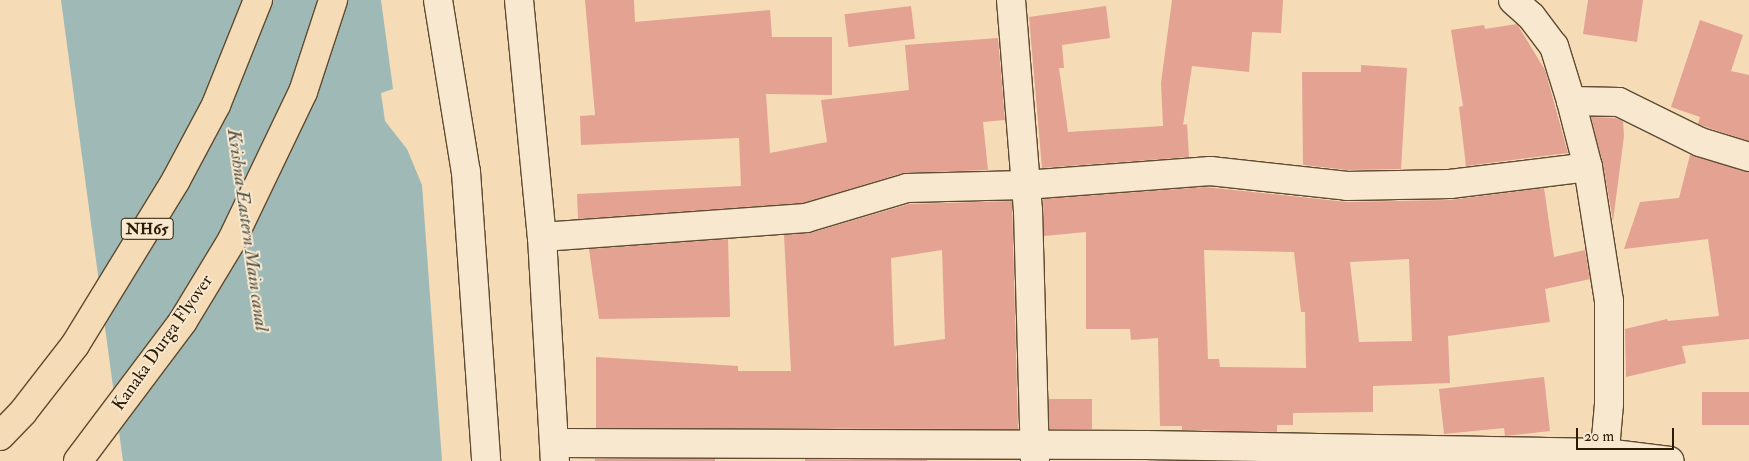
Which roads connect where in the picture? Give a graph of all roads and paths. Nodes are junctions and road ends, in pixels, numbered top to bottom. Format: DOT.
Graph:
graph roads {
  1 [pos="258,0"];
  2 [pos="333,0"];
  3 [pos="438,0"];
  4 [pos="519,0"];
  5 [pos="1011,0"];
  6 [pos="1513,0"];
  7 [pos="1571,101"];
  8 [pos="1749,157"];
  9 [pos="1588,167"];
  10 [pos="1025,186"];
  11 [pos="542,236"];
  12 [pos="0,436"];
  13 [pos="556,452"];
  14 [pos="1035,452"];
  15 [pos="1402,456"];
  16 [pos="1605,457"];
  17 [pos="78,461"];
  18 [pos="486,461"];
  19 [pos="1670,461"];
  1 -- 12 [label="highway, NH65"];
  2 -- 17 [label="highway, Kanaka Durga Flyover"];
  3 -- 18 [label="street"];
  4 -- 11 [label="street"];
  5 -- 10 [label="street"];
  6 -- 7 [label="street"];
  7 -- 8 [label="street"];
  7 -- 9 [label="street"];
  9 -- 10 [label="street"];
  9 -- 16 [label="street"];
  10 -- 11 [label="street"];
  10 -- 14 [label="street"];
  11 -- 13 [label="street"];
  13 -- 14 [label="street"];
  14 -- 15 [label="street"];
  15 -- 16 [label="street"];
  16 -- 19 [label="street"];
}
